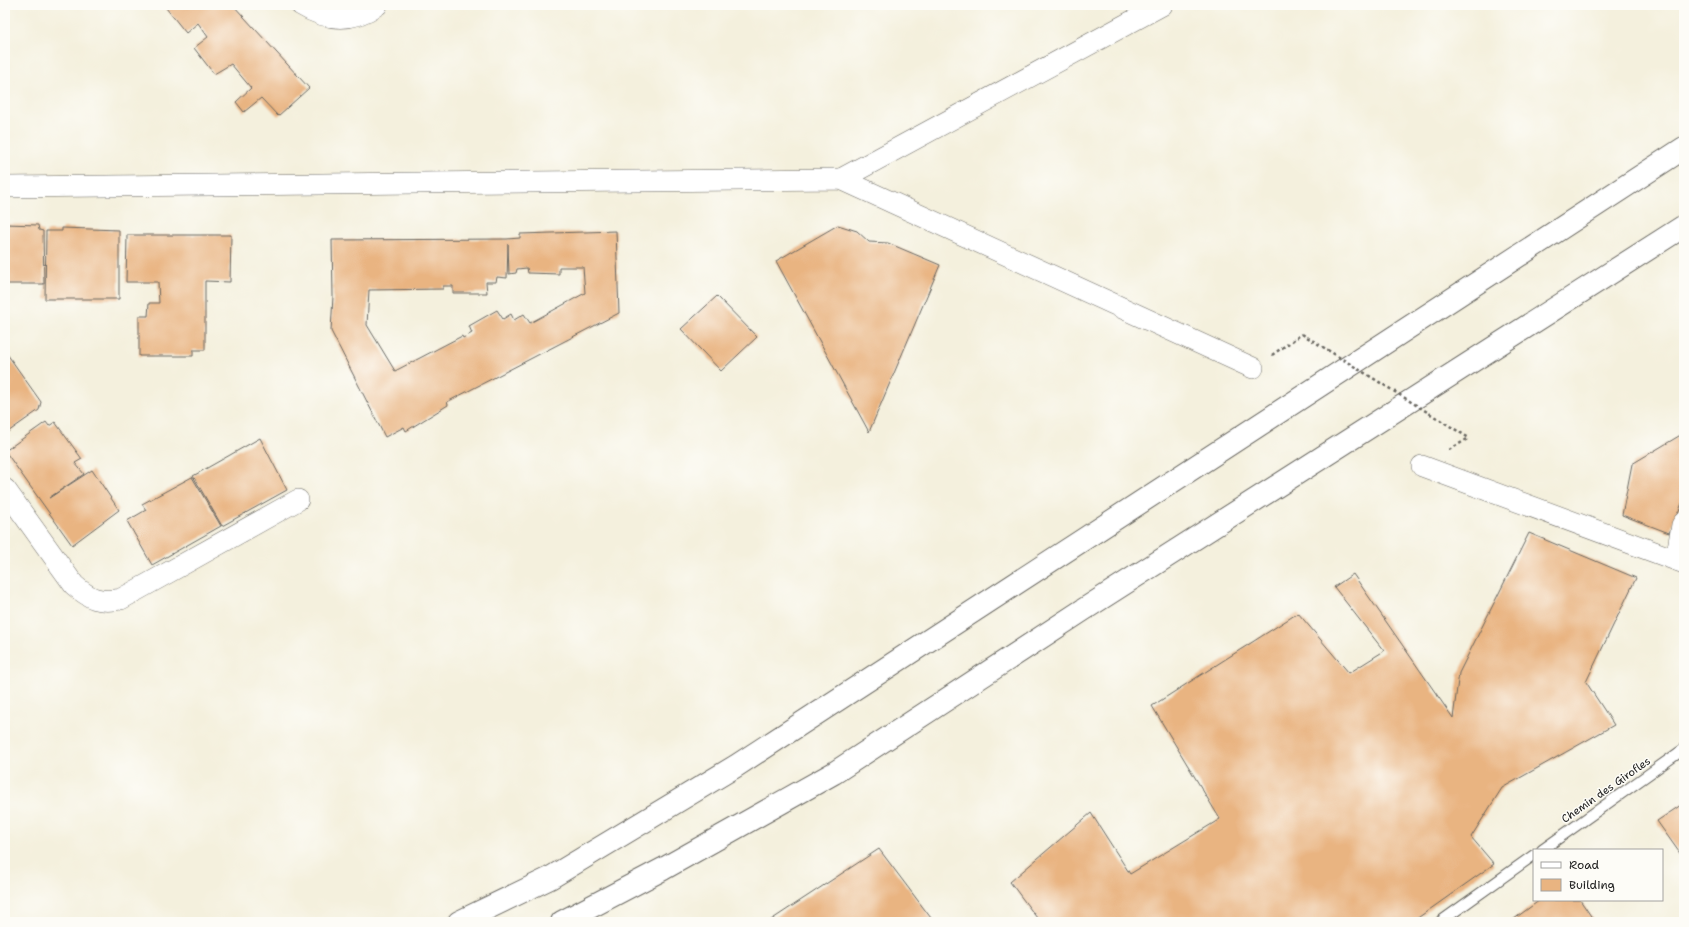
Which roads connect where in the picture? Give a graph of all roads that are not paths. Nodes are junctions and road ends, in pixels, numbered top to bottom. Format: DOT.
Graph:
graph roads {
  1 [pos="301,5"];
  2 [pos="377,5"];
  3 [pos="1162,5"];
  4 [pos="1684,148"];
  5 [pos="841,179"];
  6 [pos="5,187"];
  7 [pos="1684,226"];
  8 [pos="1253,368"];
  9 [pos="1422,466"];
  10 [pos="5,488"];
  11 [pos="298,500"];
  12 [pos="1684,522"];
  13 [pos="1680,562"];
  14 [pos="1684,749"];
  15 [pos="1543,849"];
  16 [pos="1533,857"];
  17 [pos="459,922"];
  18 [pos="562,922"];
  19 [pos="1440,922"];
  1 -- 2 [label="street"];
  3 -- 5 [label="street"];
  4 -- 17 [label="highway"];
  5 -- 6 [label="street"];
  5 -- 8 [label="street"];
  7 -- 18 [label="highway"];
  9 -- 13 [label="street"];
  10 -- 11 [label="street"];
  12 -- 13 [label="street"];
  14 -- 15 [label="lane, Chemin des Girofles"];
  16 -- 19 [label="lane"];
}
